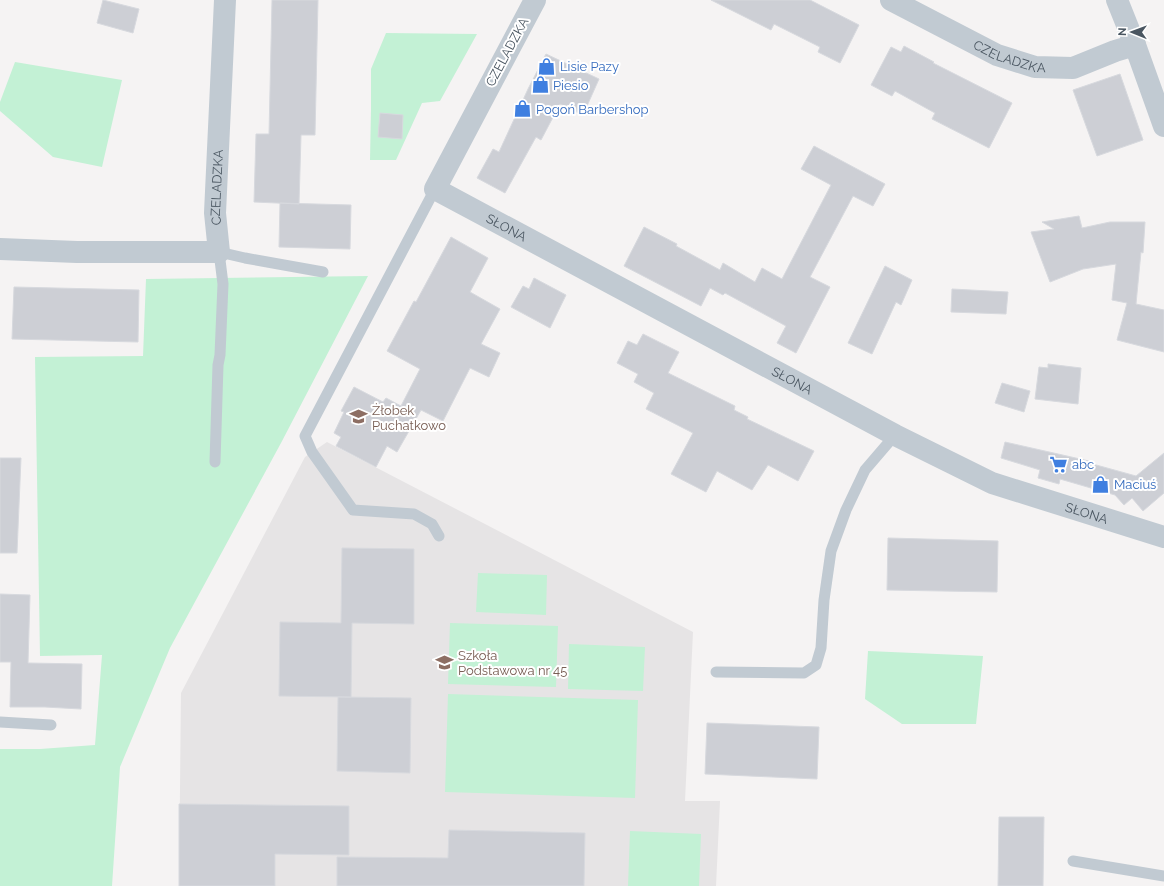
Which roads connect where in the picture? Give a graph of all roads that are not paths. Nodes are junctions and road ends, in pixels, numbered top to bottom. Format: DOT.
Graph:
graph roads {
  1 [pos="225,0"];
  2 [pos="535,0"];
  3 [pos="891,0"];
  4 [pos="1117,0"];
  5 [pos="1135,45"];
  6 [pos="1164,126"];
  7 [pos="435,188"];
  8 [pos="0,249"];
  9 [pos="219,252"];
  10 [pos="323,272"];
  11 [pos="895,435"];
  12 [pos="215,462"];
  13 [pos="438,536"];
  14 [pos="1164,537"];
  15 [pos="716,672"];
  16 [pos="0,722"];
  17 [pos="50,725"];
  18 [pos="1073,860"];
  19 [pos="1164,876"];
  1 -- 9 [label="street, CZELADZKA"];
  2 -- 7 [label="street, CZELADZKA"];
  3 -- 5 [label="street, CZELADZKA"];
  4 -- 5 [label="street"];
  5 -- 6 [label="street"];
  7 -- 11 [label="street, SŁONA"];
  7 -- 13 [label="lane"];
  8 -- 9 [label="street"];
  9 -- 10 [label="lane"];
  9 -- 12 [label="lane"];
  11 -- 14 [label="street, SŁONA"];
  11 -- 15 [label="lane"];
  16 -- 17 [label="lane"];
  18 -- 19 [label="lane"];
}
